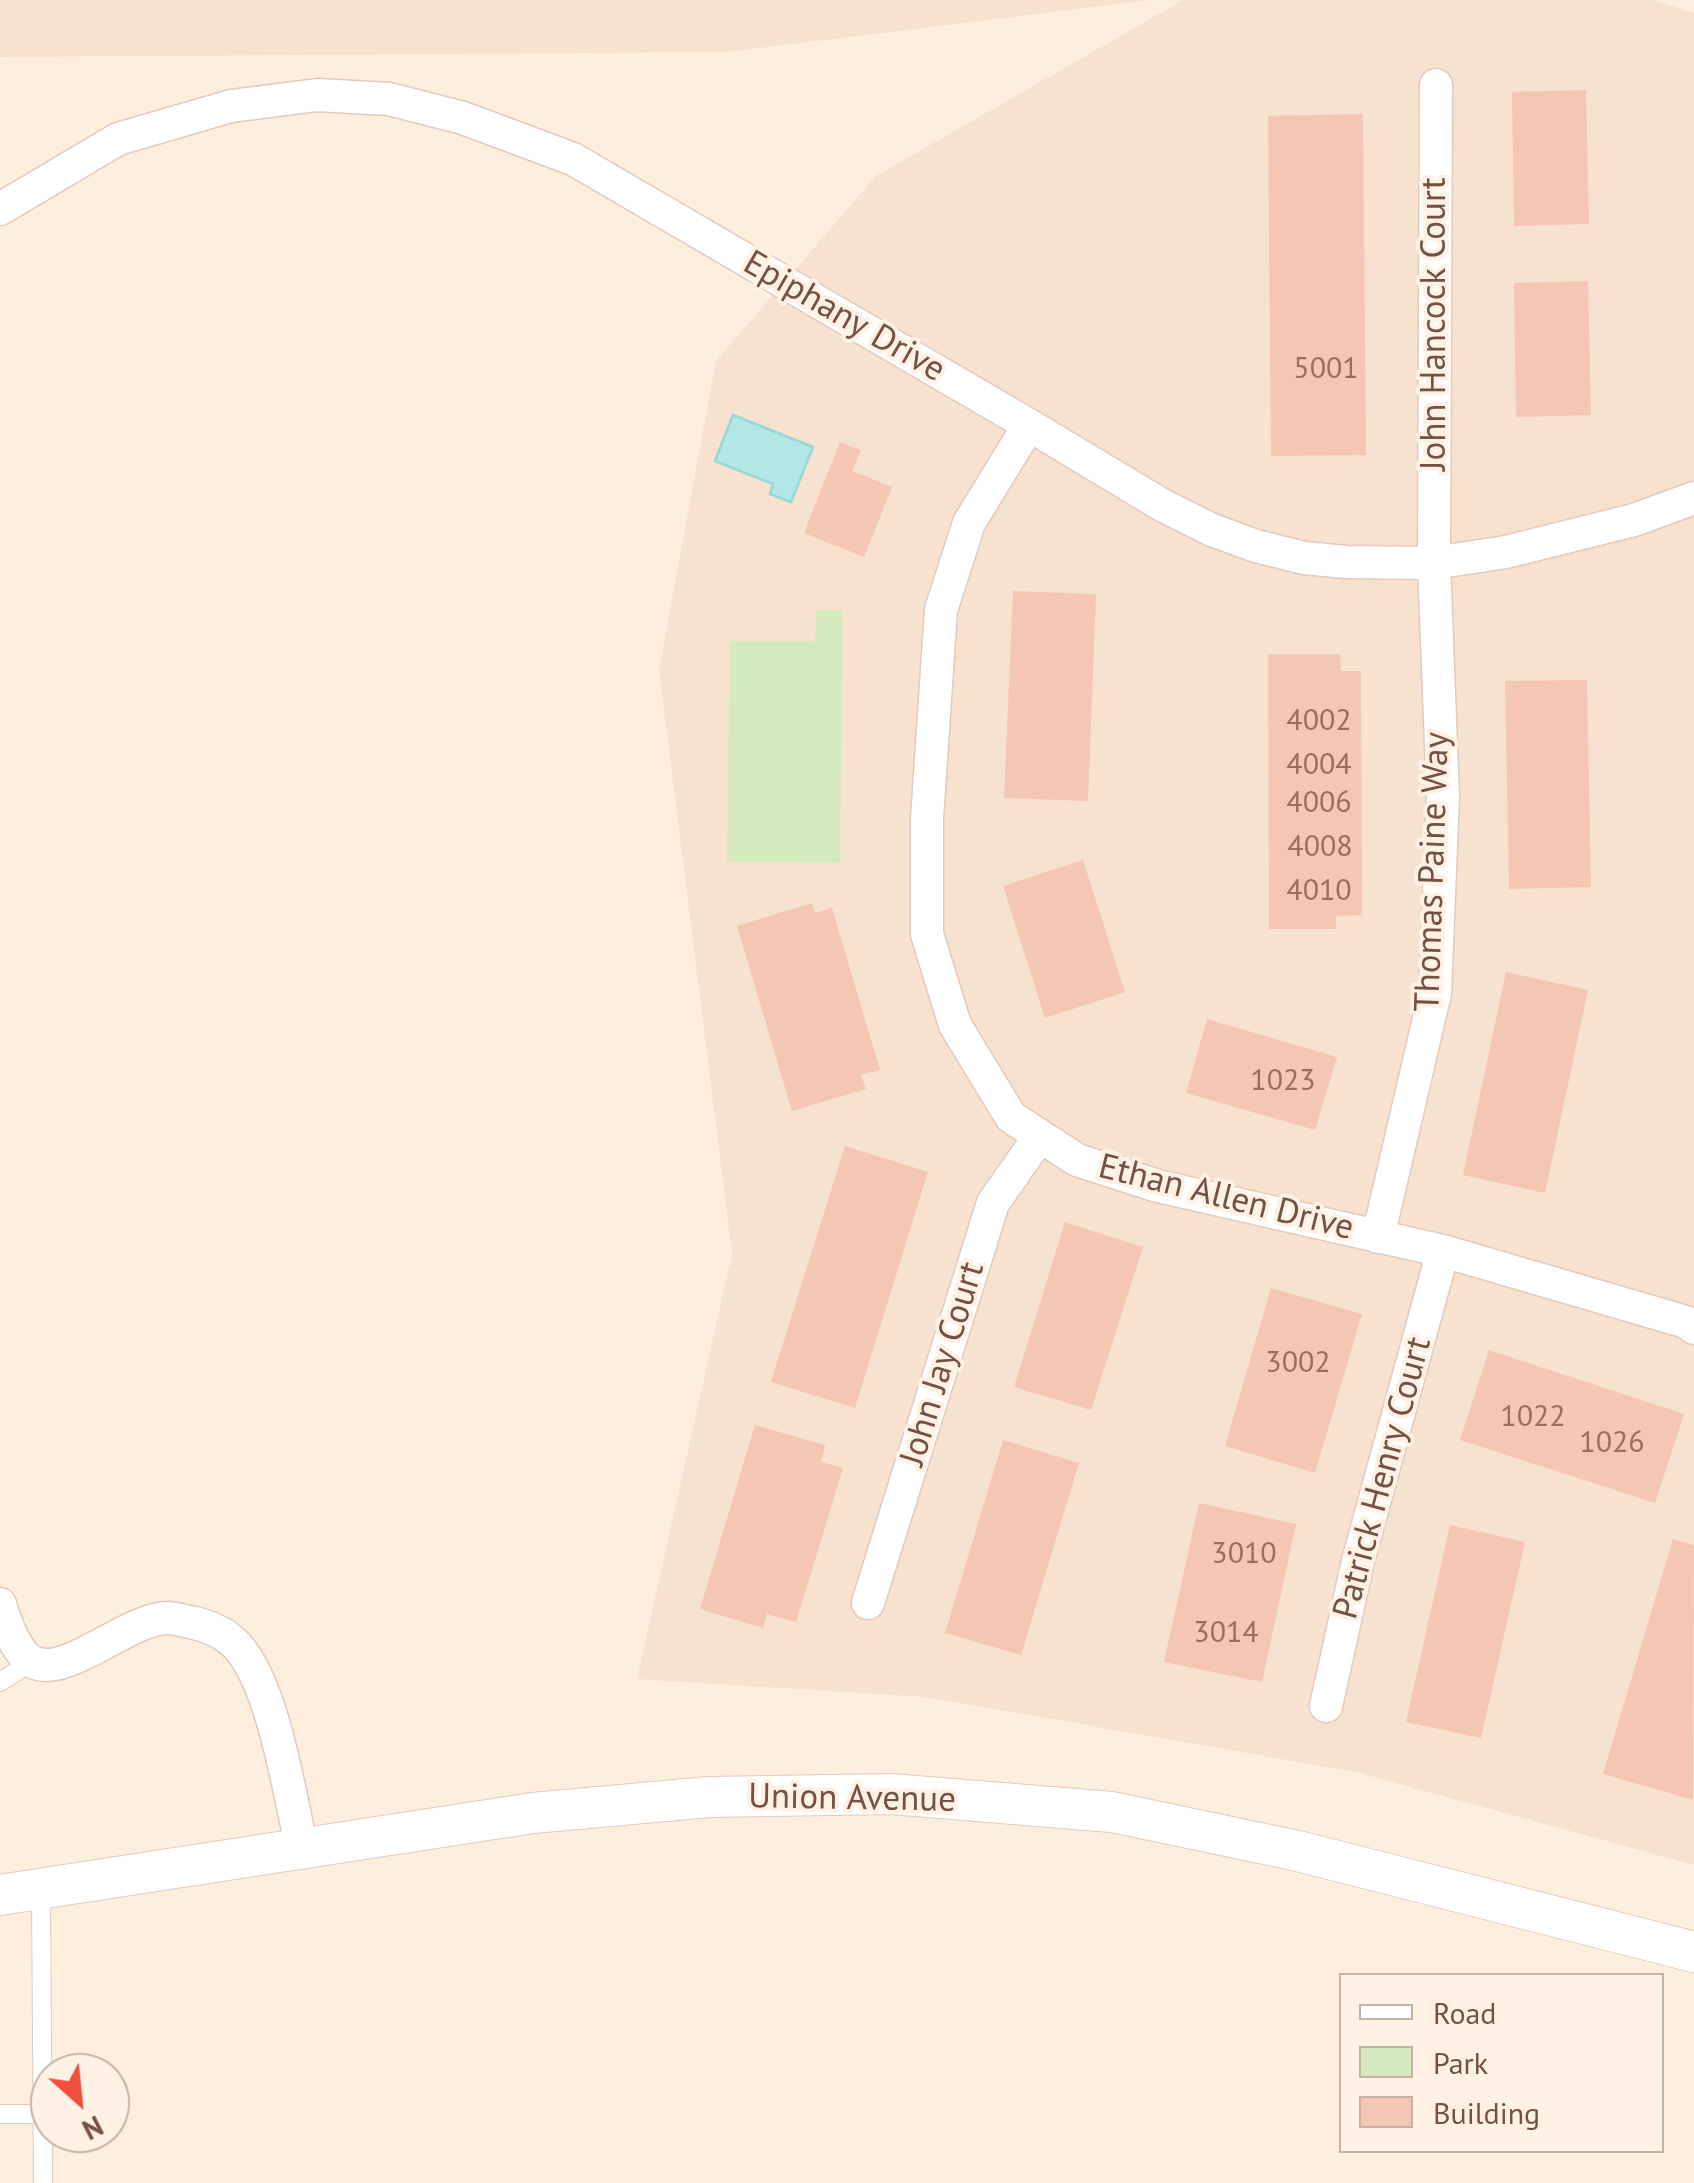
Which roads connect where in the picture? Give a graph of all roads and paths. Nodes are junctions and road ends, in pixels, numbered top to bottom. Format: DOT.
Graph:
graph roads {
  1 [pos="1436,85"];
  2 [pos="0,209"];
  3 [pos="1029,425"];
  4 [pos="1694,498"];
  5 [pos="1434,563"];
  6 [pos="1040,1136"];
  7 [pos="1378,1237"];
  8 [pos="1443,1250"];
  9 [pos="1694,1328"];
  10 [pos="868,1603"];
  11 [pos="0,1604"];
  12 [pos="31,1662"];
  13 [pos="0,1682"];
  14 [pos="1326,1706"];
  15 [pos="302,1848"];
  16 [pos="41,1889"];
  17 [pos="0,1895"];
  18 [pos="1694,1952"];
  19 [pos="42,2053"];
  20 [pos="0,2114"];
  21 [pos="30,2114"];
  22 [pos="43,2153"];
  23 [pos="43,2183"];
  1 -- 5 [label="street, John Hancock Court"];
  2 -- 3 [label="street, Epiphany Drive"];
  3 -- 5 [label="street, Epiphany Drive"];
  3 -- 6 [label="street, Ethan Allen Drive"];
  4 -- 5 [label="street, Epiphany Drive"];
  5 -- 7 [label="street, Thomas Paine Way"];
  6 -- 7 [label="street, Ethan Allen Drive"];
  6 -- 10 [label="street, John Jay Court"];
  7 -- 8 [label="street, Ethan Allen Drive"];
  8 -- 9 [label="street, Ethan Allen Drive"];
  8 -- 14 [label="street, Patrick Henry Court"];
  11 -- 12 [label="street"];
  12 -- 13 [label="lane"];
  12 -- 15 [label="street"];
  15 -- 16 [label="street, Union Avenue"];
  15 -- 18 [label="street, Union Avenue"];
  16 -- 17 [label="street, Union Avenue"];
  16 -- 19 [label="lane"];
  20 -- 21 [label="lane"];
  22 -- 23 [label="lane"];
}
